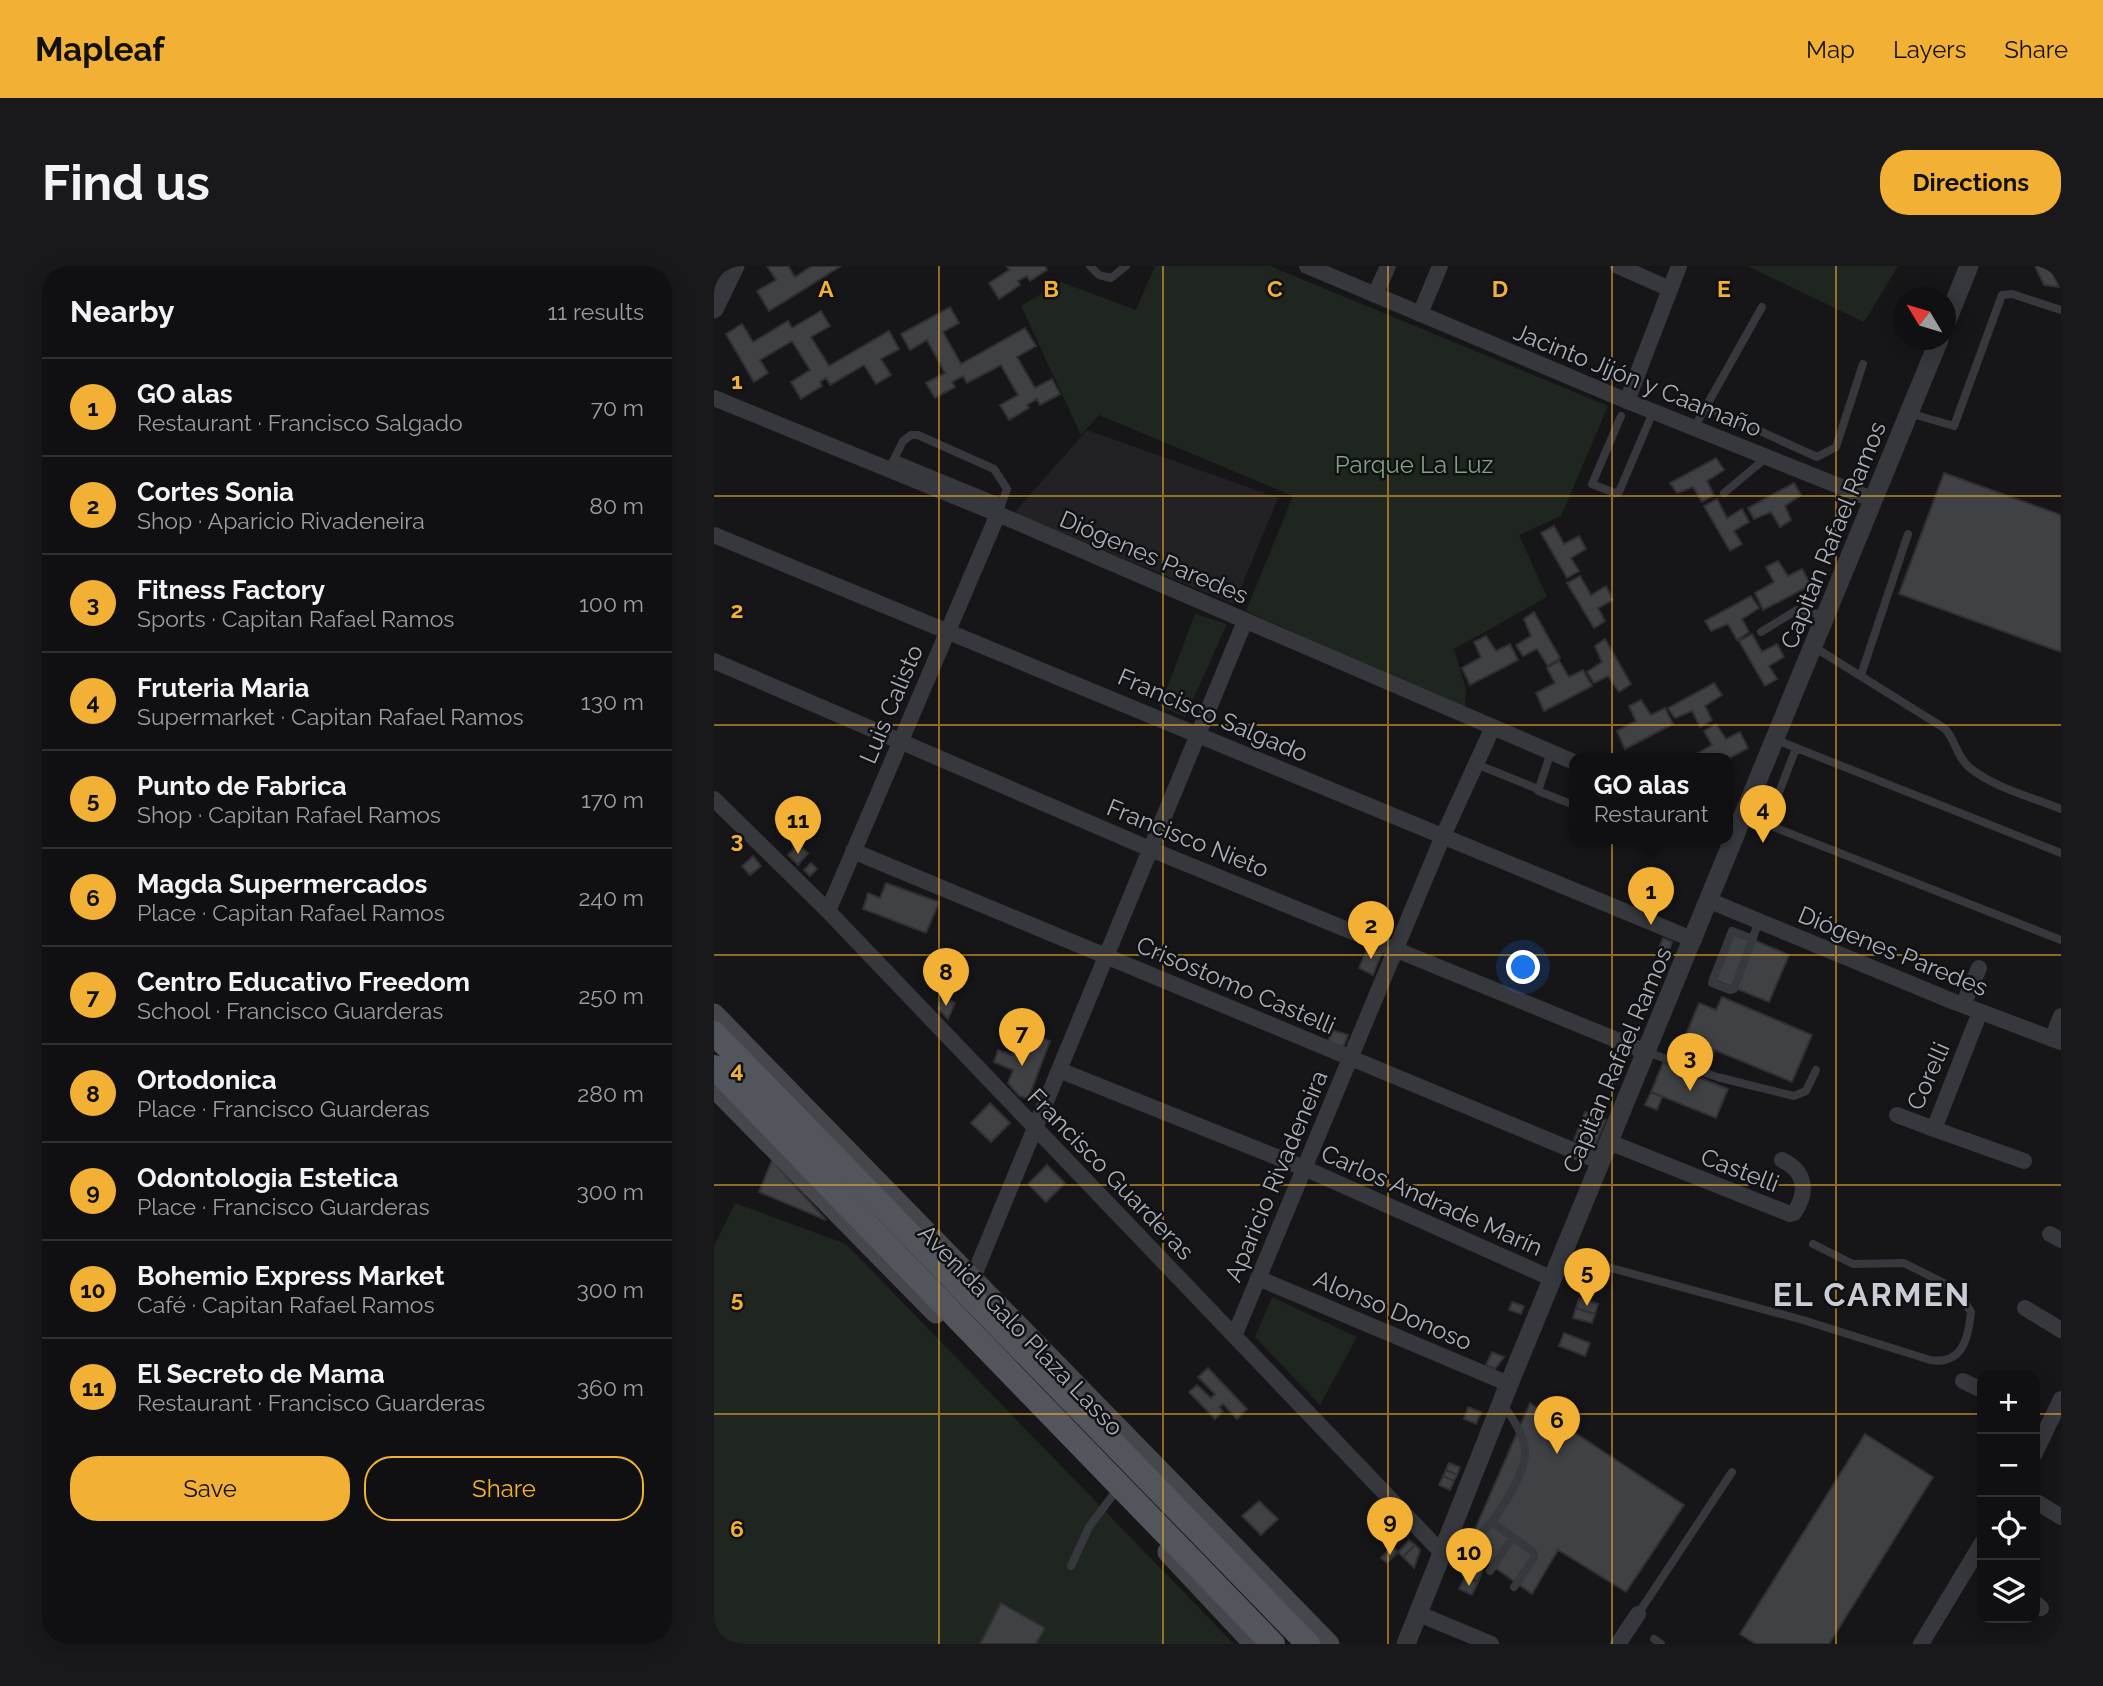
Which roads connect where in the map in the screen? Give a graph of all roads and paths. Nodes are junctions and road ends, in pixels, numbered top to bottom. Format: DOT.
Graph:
graph roads {
  1 [pos="1090,266"];
  2 [pos="1126,266"];
  3 [pos="1307,266"];
  4 [pos="1388,266"];
  5 [pos="1440,266"];
  6 [pos="1618,266"];
  7 [pos="1679,266"];
  8 [pos="1969,266"];
  9 [pos="731,268"];
  10 [pos="1670,289"];
  11 [pos="1375,295"];
  12 [pos="1956,297"];
  13 [pos="1762,307"];
  14 [pos="714,310"];
  15 [pos="2061,310"];
  16 [pos="1420,314"];
  17 [pos="1935,350"];
  18 [pos="1863,364"];
  19 [pos="714,398"];
  20 [pos="1705,406"];
  21 [pos="1624,409"];
  22 [pos="1653,412"];
  23 [pos="1909,413"];
  24 [pos="1694,428"];
  25 [pos="1767,457"];
  26 [pos="892,464"];
  27 [pos="1724,493"];
  28 [pos="1874,500"];
  29 [pos="1000,508"];
  30 [pos="1908,534"];
  31 [pos="714,535"];
  32 [pos="1827,616"];
  33 [pos="1245,621"];
  34 [pos="946,630"];
  35 [pos="1761,632"];
  36 [pos="1814,647"];
  37 [pos="714,661"];
  38 [pos="1861,675"];
  39 [pos="1493,727"];
  40 [pos="1199,734"];
  41 [pos="1774,739"];
  42 [pos="901,741"];
  43 [pos="1796,748"];
  44 [pos="1552,752"];
  45 [pos="1569,760"];
  46 [pos="1476,764"];
  47 [pos="1538,789"];
  48 [pos="714,799"];
  49 [pos="1569,803"];
  50 [pos="2061,809"];
  51 [pos="1736,824"];
  52 [pos="1767,824"];
  53 [pos="1443,836"];
  54 [pos="1729,844"];
  55 [pos="1150,849"];
  56 [pos="853,851"];
  57 [pos="2061,853"];
  58 [pos="1709,900"];
  59 [pos="828,911"];
  60 [pos="1759,921"];
  61 [pos="1753,939"];
  62 [pos="1694,940"];
  63 [pos="2061,940"];
  64 [pos="1397,947"];
  65 [pos="1106,955"];
  66 [pos="1979,968"];
  67 [pos="1964,1006"];
  68 [pos="1980,1012"];
  69 [pos="714,1014"];
  70 [pos="2061,1016"];
  71 [pos="714,1033"];
  72 [pos="2057,1040"];
  73 [pos="1646,1052"];
  74 [pos="1350,1058"];
  75 [pos="714,1067"];
  76 [pos="1059,1070"];
  77 [pos="1815,1070"];
  78 [pos="714,1087"];
  79 [pos="1897,1115"];
  80 [pos="1934,1129"];
  81 [pos="1035,1130"];
  82 [pos="1609,1142"];
  83 [pos="1782,1160"];
  84 [pos="2024,1161"];
  85 [pos="1601,1162"];
  86 [pos="1304,1168"];
  87 [pos="1813,1244"];
  88 [pos="1563,1255"];
  89 [pos="1258,1278"];
  90 [pos="1553,1279"];
  91 [pos="972,1280"];
  92 [pos="2025,1308"];
  93 [pos="2061,1330"];
  94 [pos="1235,1334"];
  95 [pos="1963,1381"];
  96 [pos="1509,1384"];
  97 [pos="1977,1388"];
  98 [pos="2061,1399"];
  99 [pos="1502,1402"];
  100 [pos="2040,1418"];
  101 [pos="2051,1423"];
  102 [pos="2040,1444"];
  103 [pos="1732,1472"];
  104 [pos="1114,1495"];
  105 [pos="2040,1503"];
  106 [pos="2061,1517"];
  107 [pos="1492,1522"];
  108 [pos="1512,1538"];
  109 [pos="1443,1554"];
  110 [pos="1977,1563"];
  111 [pos="1072,1566"];
  112 [pos="1490,1571"];
  113 [pos="1514,1587"];
  114 [pos="1419,1614"];
  115 [pos="1638,1614"];
  116 [pos="1254,1644"];
  117 [pos="1273,1644"];
  118 [pos="1307,1644"];
  119 [pos="1329,1644"];
  120 [pos="1406,1644"];
  121 [pos="1491,1644"];
  122 [pos="1619,1644"];
  123 [pos="1921,1644"];
  1 -- 2 [label="lane"];
  3 -- 11 [label="street, Jacinto Jijón y Caamaño"];
  4 -- 11 [label="street"];
  5 -- 16 [label="street"];
  6 -- 10 [label="street"];
  7 -- 10 [label="street"];
  8 -- 12 [label="street"];
  9 -- 14 [label="street"];
  10 -- 21 [label="street"];
  11 -- 16 [label="street, Jacinto Jijón y Caamaño"];
  13 -- 20 [label="lane"];
  15 -- 23 [label="lane"];
  16 -- 21 [label="street, Jacinto Jijón y Caamaño"];
  17 -- 23 [label="street, Capitan Rafael Ramos"];
  18 -- 20 [label="lane"];
  19 -- 26 [label="street, Diógenes Paredes"];
  20 -- 24 [label="lane"];
  21 -- 22 [label="street, Jacinto Jijón y Caamaño"];
  21 -- 22 [label="lane"];
  22 -- 24 [label="street, Jacinto Jijón y Caamaño"];
  23 -- 28 [label="street, Capitan Rafael Ramos"];
  24 -- 25 [label="street, Jacinto Jijón y Caamaño"];
  25 -- 27 [label="lane"];
  25 -- 28 [label="street, Jacinto Jijón y Caamaño"];
  26 -- 29 [label="street, Diógenes Paredes"];
  26 -- 29 [label="lane"];
  28 -- 32 [label="street, Capitan Rafael Ramos"];
  29 -- 33 [label="street, Diógenes Paredes"];
  29 -- 34 [label="street, Luis Calisto"];
  30 -- 38 [label="lane"];
  31 -- 34 [label="street, Francisco Salgado"];
  32 -- 35 [label="lane"];
  32 -- 36 [label="street, Capitan Rafael Ramos"];
  33 -- 39 [label="street, Diógenes Paredes"];
  33 -- 40 [label="street"];
  34 -- 40 [label="street, Francisco Salgado"];
  34 -- 42 [label="street, Luis Calisto"];
  36 -- 38 [label="lane"];
  36 -- 41 [label="street, Capitan Rafael Ramos"];
  37 -- 42 [label="street, Francisco Nieto"];
  38 -- 50 [label="lane"];
  39 -- 44 [label="street, Diógenes Paredes"];
  39 -- 46 [label="street, Aparicio Rivadeneira"];
  40 -- 53 [label="street, Francisco Salgado"];
  40 -- 55 [label="street"];
  41 -- 43 [label="lane"];
  41 -- 51 [label="street, Capitan Rafael Ramos"];
  42 -- 55 [label="street, Francisco Nieto"];
  42 -- 56 [label="street, Luis Calisto"];
  43 -- 52 [label="lane"];
  43 -- 57 [label="lane"];
  44 -- 45 [label="street, Diógenes Paredes"];
  44 -- 47 [label="lane"];
  46 -- 47 [label="lane"];
  46 -- 53 [label="street, Aparicio Rivadeneira"];
  47 -- 49 [label="lane"];
  48 -- 59 [label="street, Francisco Guarderas"];
  51 -- 52 [label="lane"];
  52 -- 63 [label="lane"];
  53 -- 62 [label="street, Francisco Salgado"];
  53 -- 64 [label="street, Aparicio Rivadeneira"];
  54 -- 58 [label="street, Capitan Rafael Ramos"];
  55 -- 64 [label="street, Francisco Nieto"];
  55 -- 65 [label="street"];
  56 -- 59 [label="street, Luis Calisto"];
  56 -- 65 [label="street, Crisostomo Castelli"];
  58 -- 60 [label="street, Diógenes Paredes"];
  58 -- 62 [label="street, Capitan Rafael Ramos"];
  59 -- 81 [label="street, Francisco Guarderas"];
  60 -- 61 [label="lane"];
  60 -- 67 [label="street, Diógenes Paredes"];
  61 -- 61 [label="lane"];
  62 -- 73 [label="street, Capitan Rafael Ramos"];
  64 -- 73 [label="street, Francisco Nieto"];
  64 -- 74 [label="street, Aparicio Rivadeneira"];
  65 -- 74 [label="street, Crisostomo Castelli"];
  65 -- 76 [label="street"];
  66 -- 67 [label="street"];
  67 -- 68 [label="street, Diógenes Paredes"];
  68 -- 72 [label="street, Diógenes Paredes"];
  68 -- 80 [label="street, Corelli"];
  69 -- 91 [label="main road, Avenida Galo Plaza Lasso"];
  70 -- 72 [label="street"];
  71 -- 118 [label="main road, Avenida Galo Plaza Lasso"];
  73 -- 77 [label="lane"];
  73 -- 82 [label="street, Capitan Rafael Ramos"];
  74 -- 85 [label="street, Crisostomo Castelli"];
  74 -- 86 [label="street, Aparicio Rivadeneira"];
  75 -- 117 [label="main road, Avenida Galo Plaza Lasso"];
  76 -- 81 [label="street"];
  76 -- 86 [label="street, Carlos Andrade Marín"];
  78 -- 104 [label="main road, Avenida Galo Plaza Lasso"];
  79 -- 80 [label="street, Corelli"];
  80 -- 84 [label="street"];
  81 -- 91 [label="street"];
  81 -- 94 [label="street, Francisco Guarderas"];
  82 -- 83 [label="street, Castelli"];
  82 -- 85 [label="street, Capitan Rafael Ramos"];
  85 -- 88 [label="street, Capitan Rafael Ramos"];
  86 -- 89 [label="street, Aparicio Rivadeneira"];
  86 -- 90 [label="street, Carlos Andrade Marín"];
  87 -- 88 [label="lane"];
  88 -- 90 [label="street, Capitan Rafael Ramos"];
  89 -- 94 [label="street, Aparicio Rivadeneira"];
  89 -- 96 [label="street, Alonso Donoso"];
  90 -- 96 [label="street, Capitan Rafael Ramos"];
  91 -- 119 [label="main road, Avenida Galo Plaza Lasso"];
  92 -- 93 [label="street"];
  94 -- 109 [label="street, Francisco Guarderas"];
  95 -- 97 [label="street"];
  96 -- 99 [label="street, Capitan Rafael Ramos"];
  98 -- 101 [label="street"];
  99 -- 107 [label="lane"];
  99 -- 109 [label="street, Capitan Rafael Ramos"];
  100 -- 101 [label="street"];
  101 -- 102 [label="street"];
  103 -- 115 [label="lane"];
  104 -- 111 [label="lane"];
  104 -- 116 [label="main road, Avenida Galo Plaza Lasso"];
  105 -- 106 [label="street"];
  107 -- 108 [label="lane"];
  107 -- 109 [label="lane"];
  108 -- 112 [label="lane"];
  108 -- 113 [label="lane"];
  109 -- 114 [label="street, Capitan Rafael Ramos"];
  110 -- 123 [label="street"];
  114 -- 120 [label="street, Capitan Rafael Ramos"];
  114 -- 121 [label="street"];
  115 -- 122 [label="street"];
}
